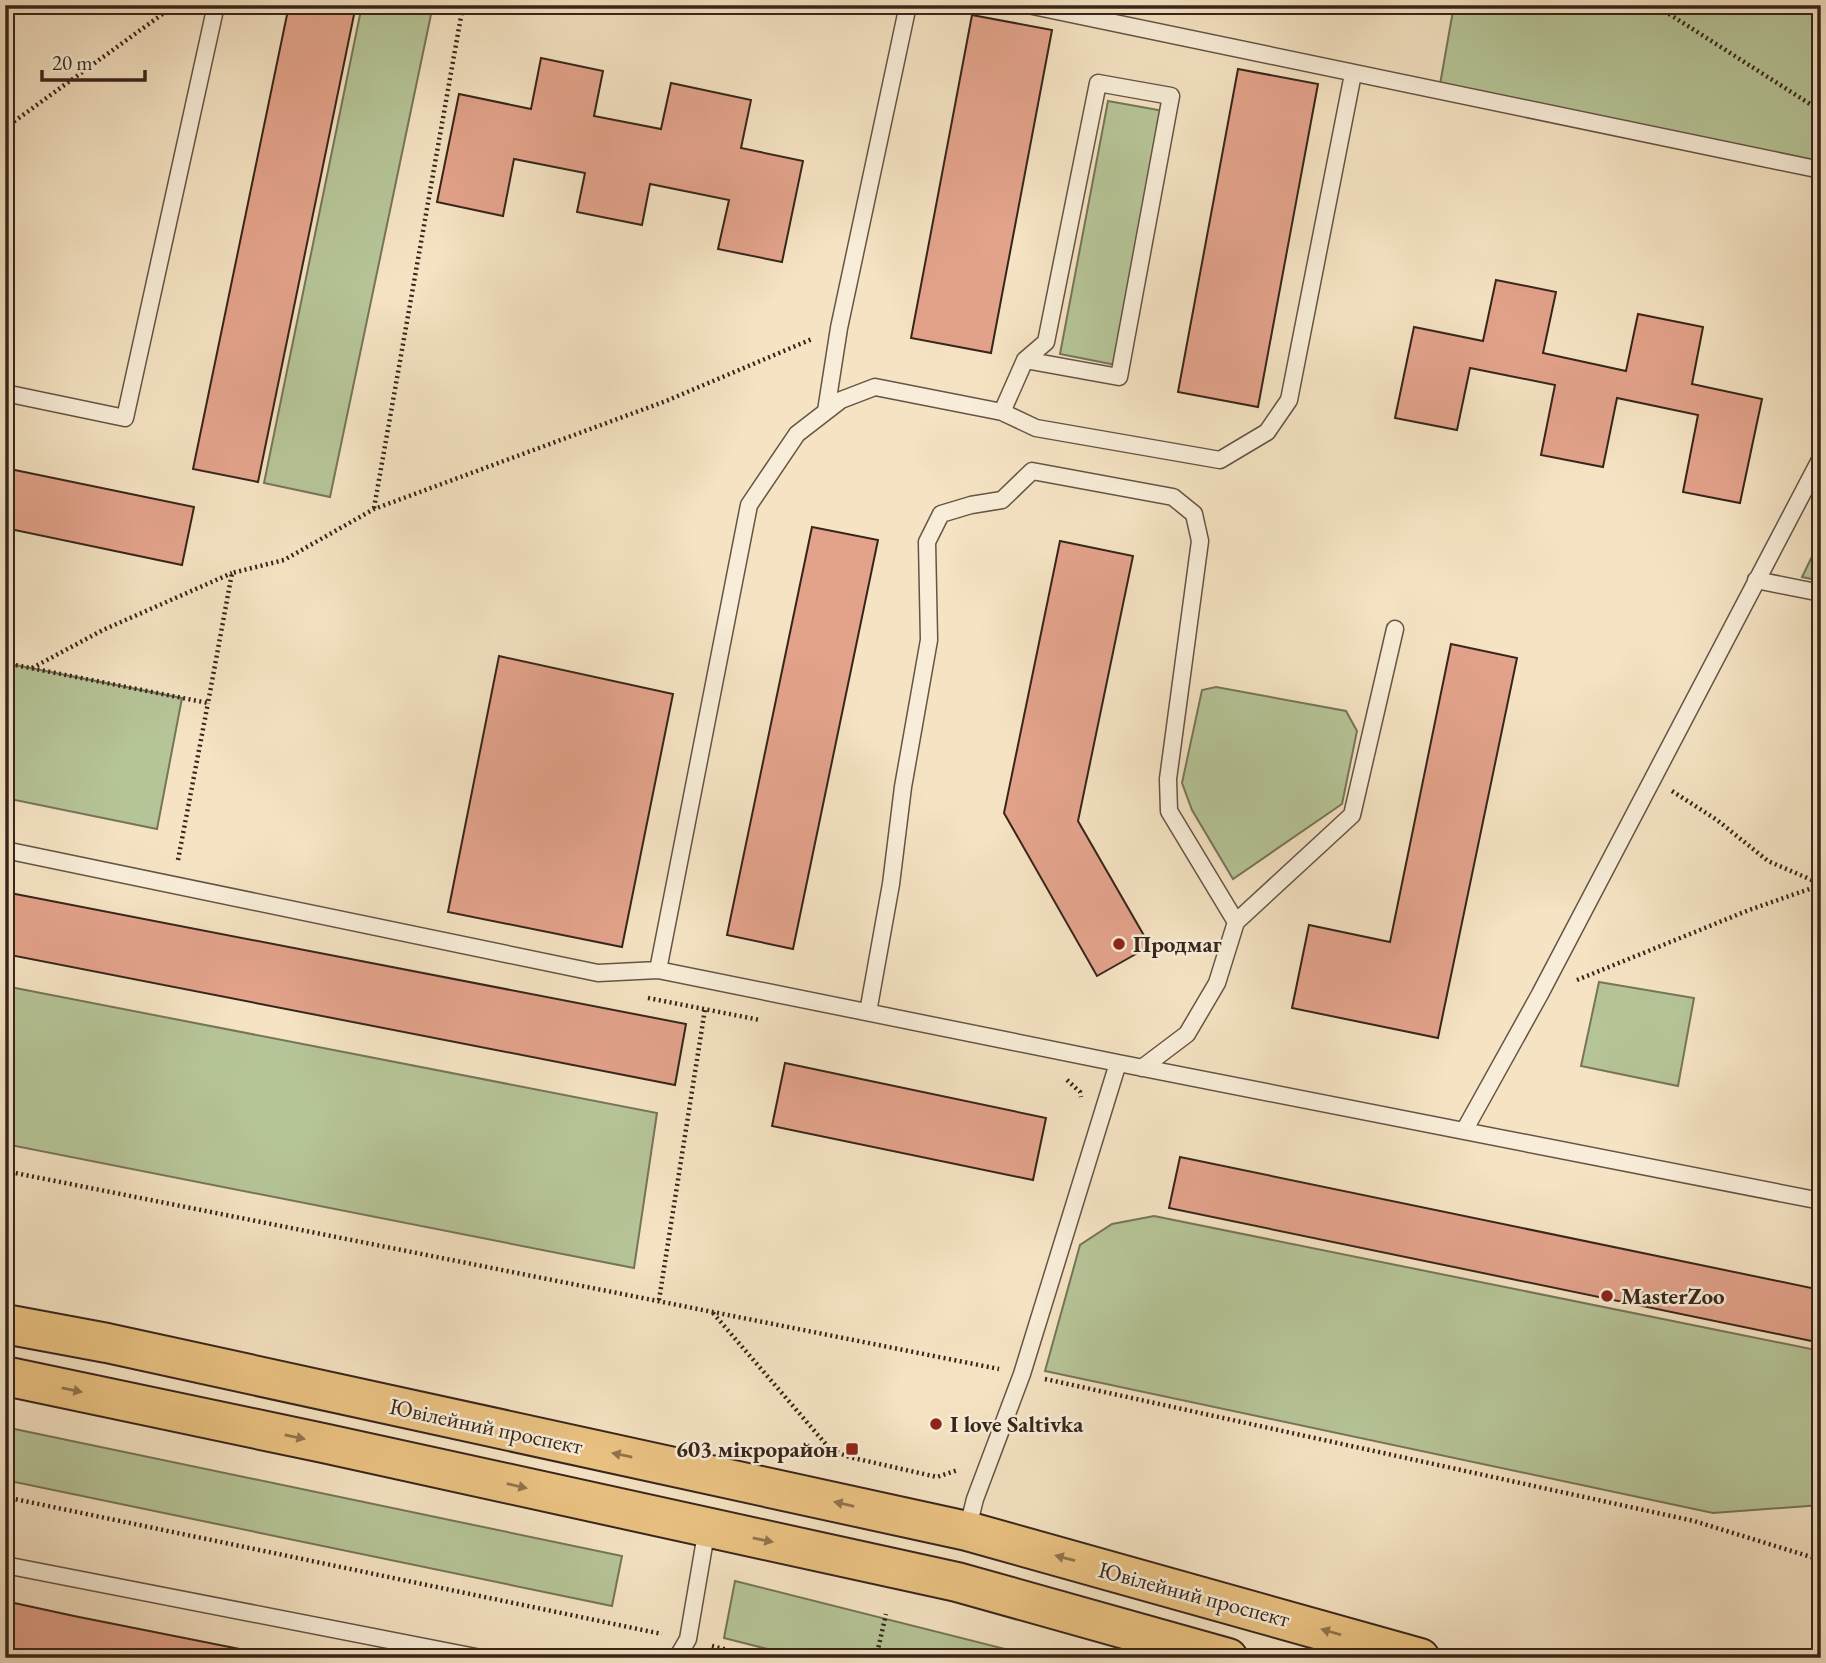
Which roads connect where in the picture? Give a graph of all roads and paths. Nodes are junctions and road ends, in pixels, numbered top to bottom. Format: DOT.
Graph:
graph roads {
  1 [pos="176,5"];
  2 [pos="216,5"];
  3 [pos="463,5"];
  4 [pos="908,5"];
  5 [pos="1028,5"];
  6 [pos="1655,5"];
  7 [pos="1353,74"];
  8 [pos="1821,111"];
  9 [pos="5,128"];
  10 [pos="1821,170"];
  11 [pos="839,328"];
  12 [pos="1025,360"];
  13 [pos="5,393"];
  14 [pos="826,411"];
  15 [pos="1002,412"];
  16 [pos="1821,458"];
  17 [pos="374,509"];
  18 [pos="232,573"];
  19 [pos="1756,580"];
  20 [pos="1821,593"];
  21 [pos="1395,629"];
  22 [pos="5,663"];
  23 [pos="31,668"];
  24 [pos="208,703"];
  25 [pos="1654,779"];
  26 [pos="5,850"];
  27 [pos="173,885"];
  28 [pos="1821,885"];
  29 [pos="1236,922"];
  30 [pos="658,970"];
  31 [pos="1540,994"];
  32 [pos="868,1012"];
  33 [pos="773,1022"];
  34 [pos="1118,1063"];
  35 [pos="1142,1068"];
  36 [pos="1066,1079"];
  37 [pos="1082,1100"];
  38 [pos="1464,1131"];
  39 [pos="5,1171"];
  40 [pos="1821,1201"];
  41 [pos="659,1300"];
  42 [pos="711,1311"];
  43 [pos="5,1324"];
  44 [pos="1022,1374"];
  45 [pos="5,1377"];
  46 [pos="997,1381"];
  47 [pos="486,1426"];
  48 [pos="965,1465"];
  49 [pos="476,1477"];
  50 [pos="5,1497"];
  51 [pos="707,1528"];
  52 [pos="967,1531"];
  53 [pos="1821,1560"];
  54 [pos="5,1564"];
  55 [pos="957,1582"];
  56 [pos="886,1614"];
  57 [pos="688,1639"];
  58 [pos="481,1658"];
  59 [pos="677,1658"];
  60 [pos="758,1658"];
  61 [pos="876,1658"];
  62 [pos="1228,1658"];
  63 [pos="1420,1658"];
  1 -- 9 [label="path"];
  2 -- 13 [label="lane"];
  3 -- 17 [label="path"];
  4 -- 11 [label="lane"];
  5 -- 7 [label="lane"];
  6 -- 8 [label="path"];
  7 -- 10 [label="lane"];
  7 -- 15 [label="lane"];
  11 -- 14 [label="lane"];
  11 -- 17 [label="path"];
  12 -- 12 [label="lane"];
  12 -- 15 [label="lane"];
  14 -- 15 [label="lane"];
  14 -- 30 [label="lane"];
  16 -- 19 [label="lane"];
  17 -- 18 [label="path"];
  18 -- 23 [label="path"];
  18 -- 24 [label="path"];
  19 -- 20 [label="lane"];
  19 -- 25 [label="lane"];
  21 -- 29 [label="lane"];
  22 -- 23 [label="path"];
  23 -- 24 [label="path"];
  24 -- 27 [label="path"];
  25 -- 28 [label="path"];
  25 -- 31 [label="lane"];
  26 -- 27 [label="lane"];
  27 -- 30 [label="lane"];
  28 -- 31 [label="path"];
  29 -- 32 [label="lane"];
  29 -- 35 [label="lane"];
  30 -- 32 [label="lane"];
  31 -- 38 [label="lane"];
  32 -- 34 [label="lane"];
  33 -- 41 [label="path"];
  34 -- 35 [label="lane"];
  34 -- 44 [label="lane"];
  35 -- 38 [label="lane"];
  36 -- 37 [label="path"];
  38 -- 40 [label="lane"];
  39 -- 41 [label="path"];
  41 -- 42 [label="path"];
  42 -- 46 [label="path"];
  42 -- 48 [label="path"];
  43 -- 47 [label="main road, Ювілейний проспект"];
  44 -- 52 [label="lane"];
  44 -- 53 [label="path"];
  45 -- 49 [label="main road, one-way"];
  47 -- 49 [label="main road"];
  52 -- 47 [label="main road, Ювілейний проспект, one-way"];
  49 -- 51 [label="main road, one-way"];
  50 -- 57 [label="path"];
  51 -- 55 [label="main road, one-way"];
  51 -- 57 [label="lane"];
  52 -- 55 [label="main road"];
  63 -- 52 [label="main road, Ювілейний проспект, one-way"];
  54 -- 58 [label="lane"];
  55 -- 62 [label="main road"];
  56 -- 61 [label="path"];
  57 -- 59 [label="lane"];
  57 -- 60 [label="path"];
}
